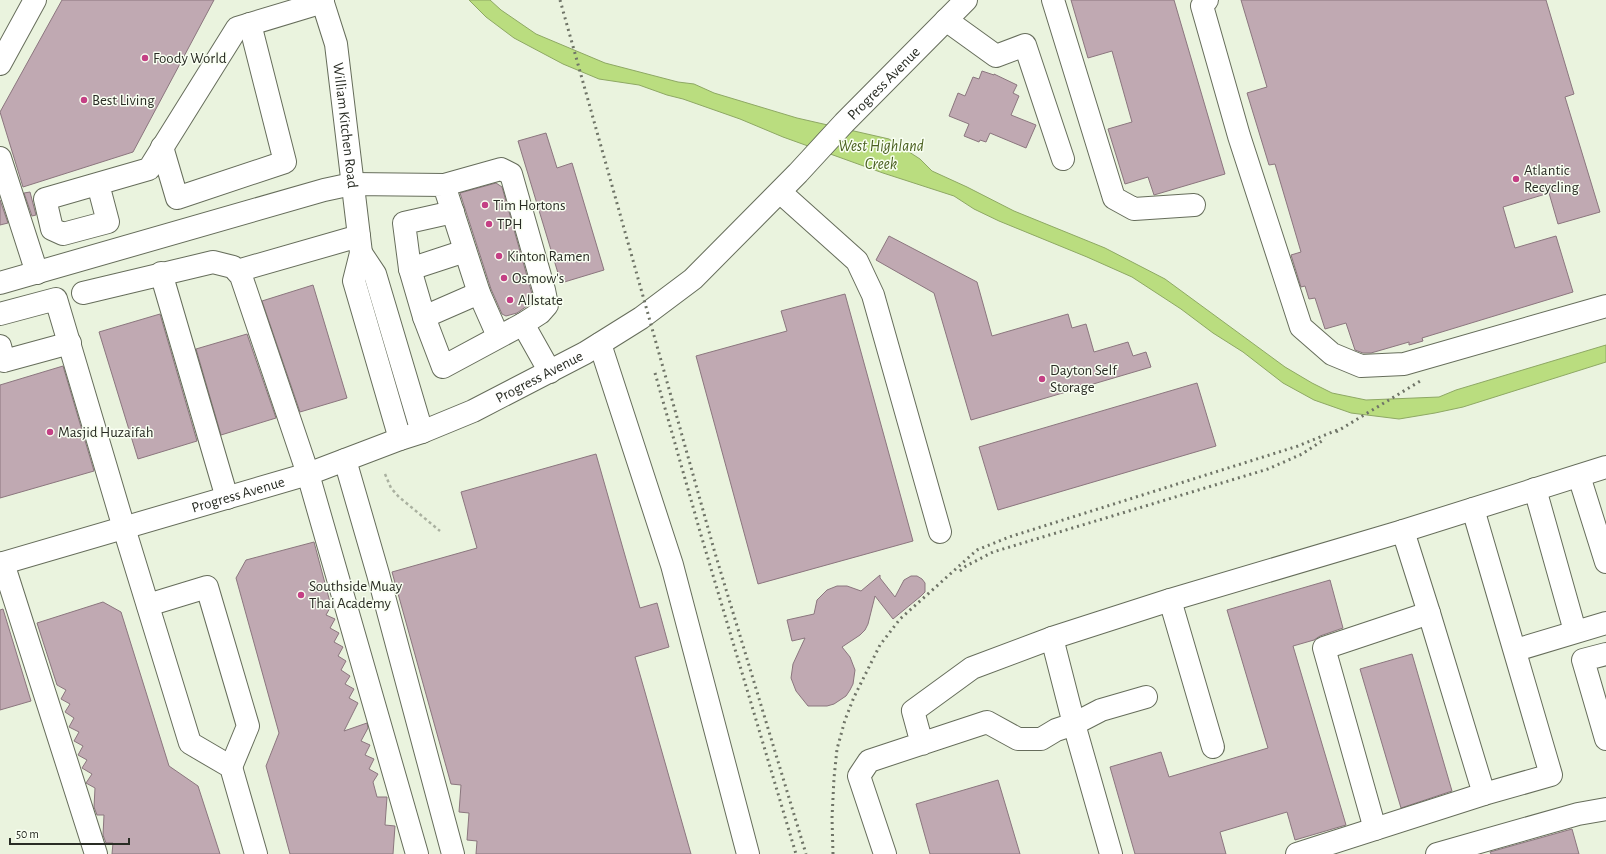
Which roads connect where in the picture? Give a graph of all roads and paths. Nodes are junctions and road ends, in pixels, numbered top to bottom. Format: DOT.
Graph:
graph roads {
  1 [pos="35,0"];
  2 [pos="966,0"];
  3 [pos="1053,0"];
  4 [pos="1207,0"];
  5 [pos="323,1"];
  6 [pos="946,20"];
  7 [pos="250,24"];
  8 [pos="2,55"];
  9 [pos="162,147"];
  10 [pos="0,158"];
  11 [pos="1063,159"];
  12 [pos="98,184"];
  13 [pos="352,184"];
  14 [pos="444,185"];
  15 [pos="780,192"];
  16 [pos="1194,205"];
  17 [pos="453,212"];
  18 [pos="360,244"];
  19 [pos="465,251"];
  20 [pos="410,269"];
  21 [pos="237,271"];
  22 [pos="37,273"];
  23 [pos="161,273"];
  24 [pos="0,284"];
  25 [pos="83,293"];
  26 [pos="478,293"];
  27 [pos="1606,306"];
  28 [pos="0,314"];
  29 [pos="424,317"];
  30 [pos="523,324"];
  31 [pos="498,336"];
  32 [pos="70,343"];
  33 [pos="600,344"];
  34 [pos="0,346"];
  35 [pos="550,372"];
  36 [pos="422,432"];
  37 [pos="400,439"];
  38 [pos="345,460"];
  39 [pos="1606,467"];
  40 [pos="308,474"];
  41 [pos="385,474"];
  42 [pos="1579,476"];
  43 [pos="1535,489"];
  44 [pos="227,498"];
  45 [pos="1473,509"];
  46 [pos="124,528"];
  47 [pos="440,531"];
  48 [pos="1403,531"];
  49 [pos="940,532"];
  50 [pos="1606,562"];
  51 [pos="2,564"];
  52 [pos="1170,600"];
  53 [pos="148,605"];
  54 [pos="1429,613"];
  55 [pos="1606,623"];
  56 [pos="1575,631"];
  57 [pos="1052,638"];
  58 [pos="1516,650"];
  59 [pos="1606,654"];
  60 [pos="1146,697"];
  61 [pos="1074,724"];
  62 [pos="1606,739"];
  63 [pos="922,744"];
  64 [pos="1213,747"];
  65 [pos="230,767"];
  66 [pos="1484,794"];
  67 [pos="1606,808"];
  68 [pos="1375,829"];
  69 [pos="96,854"];
  70 [pos="256,854"];
  71 [pos="417,854"];
  72 [pos="453,854"];
  73 [pos="748,854"];
  74 [pos="885,854"];
  75 [pos="1111,854"];
  76 [pos="1297,854"];
  77 [pos="1437,854"];
  1 -- 8 [label="main road"];
  2 -- 6 [label="main road, Progress Avenue"];
  3 -- 16 [label="main road"];
  4 -- 27 [label="main road"];
  5 -- 7 [label="main road"];
  5 -- 13 [label="main road, William Kitchen Road"];
  6 -- 11 [label="main road"];
  6 -- 15 [label="main road, Progress Avenue"];
  7 -- 9 [label="main road"];
  7 -- 9 [label="main road"];
  9 -- 12 [label="main road"];
  10 -- 22 [label="main road"];
  13 -- 14 [label="main road"];
  13 -- 18 [label="main road, William Kitchen Road"];
  13 -- 22 [label="main road"];
  14 -- 17 [label="main road"];
  14 -- 30 [label="main road"];
  15 -- 33 [label="main road, Progress Avenue"];
  15 -- 49 [label="main road"];
  17 -- 19 [label="main road"];
  17 -- 20 [label="main road"];
  18 -- 21 [label="main road"];
  18 -- 36 [label="main road, William Kitchen Road"];
  18 -- 37 [label="main road, William Kitchen Road"];
  19 -- 20 [label="main road"];
  19 -- 26 [label="main road"];
  20 -- 29 [label="main road"];
  21 -- 23 [label="main road"];
  21 -- 40 [label="main road"];
  22 -- 24 [label="main road"];
  23 -- 25 [label="main road"];
  23 -- 44 [label="main road"];
  26 -- 29 [label="main road"];
  26 -- 31 [label="main road"];
  28 -- 32 [label="main road"];
  29 -- 31 [label="main road"];
  30 -- 31 [label="main road"];
  30 -- 35 [label="main road"];
  32 -- 34 [label="main road"];
  32 -- 46 [label="main road"];
  33 -- 35 [label="main road, Progress Avenue"];
  33 -- 73 [label="main road"];
  35 -- 36 [label="main road, Progress Avenue"];
  36 -- 37 [label="main road, Progress Avenue"];
  37 -- 38 [label="main road, Progress Avenue"];
  38 -- 40 [label="main road, Progress Avenue"];
  38 -- 72 [label="main road"];
  39 -- 42 [label="main road"];
  40 -- 44 [label="main road, Progress Avenue"];
  40 -- 71 [label="main road"];
  41 -- 47 [label="path"];
  42 -- 43 [label="main road"];
  42 -- 50 [label="main road"];
  43 -- 45 [label="main road"];
  43 -- 56 [label="main road"];
  44 -- 46 [label="main road, Progress Avenue"];
  45 -- 48 [label="main road"];
  45 -- 58 [label="main road"];
  46 -- 51 [label="main road, Progress Avenue"];
  46 -- 53 [label="main road"];
  48 -- 52 [label="main road"];
  48 -- 54 [label="main road"];
  51 -- 69 [label="main road"];
  52 -- 57 [label="main road"];
  52 -- 64 [label="main road"];
  53 -- 65 [label="main road"];
  53 -- 65 [label="main road"];
  54 -- 66 [label="main road"];
  54 -- 68 [label="main road"];
  55 -- 56 [label="main road"];
  56 -- 58 [label="main road"];
  57 -- 61 [label="main road"];
  57 -- 63 [label="main road"];
  58 -- 66 [label="main road"];
  59 -- 62 [label="main road"];
  60 -- 61 [label="main road"];
  61 -- 63 [label="main road"];
  61 -- 75 [label="main road"];
  63 -- 74 [label="main road"];
  65 -- 70 [label="main road"];
  66 -- 68 [label="main road"];
  67 -- 77 [label="main road"];
  68 -- 76 [label="main road"];
}
